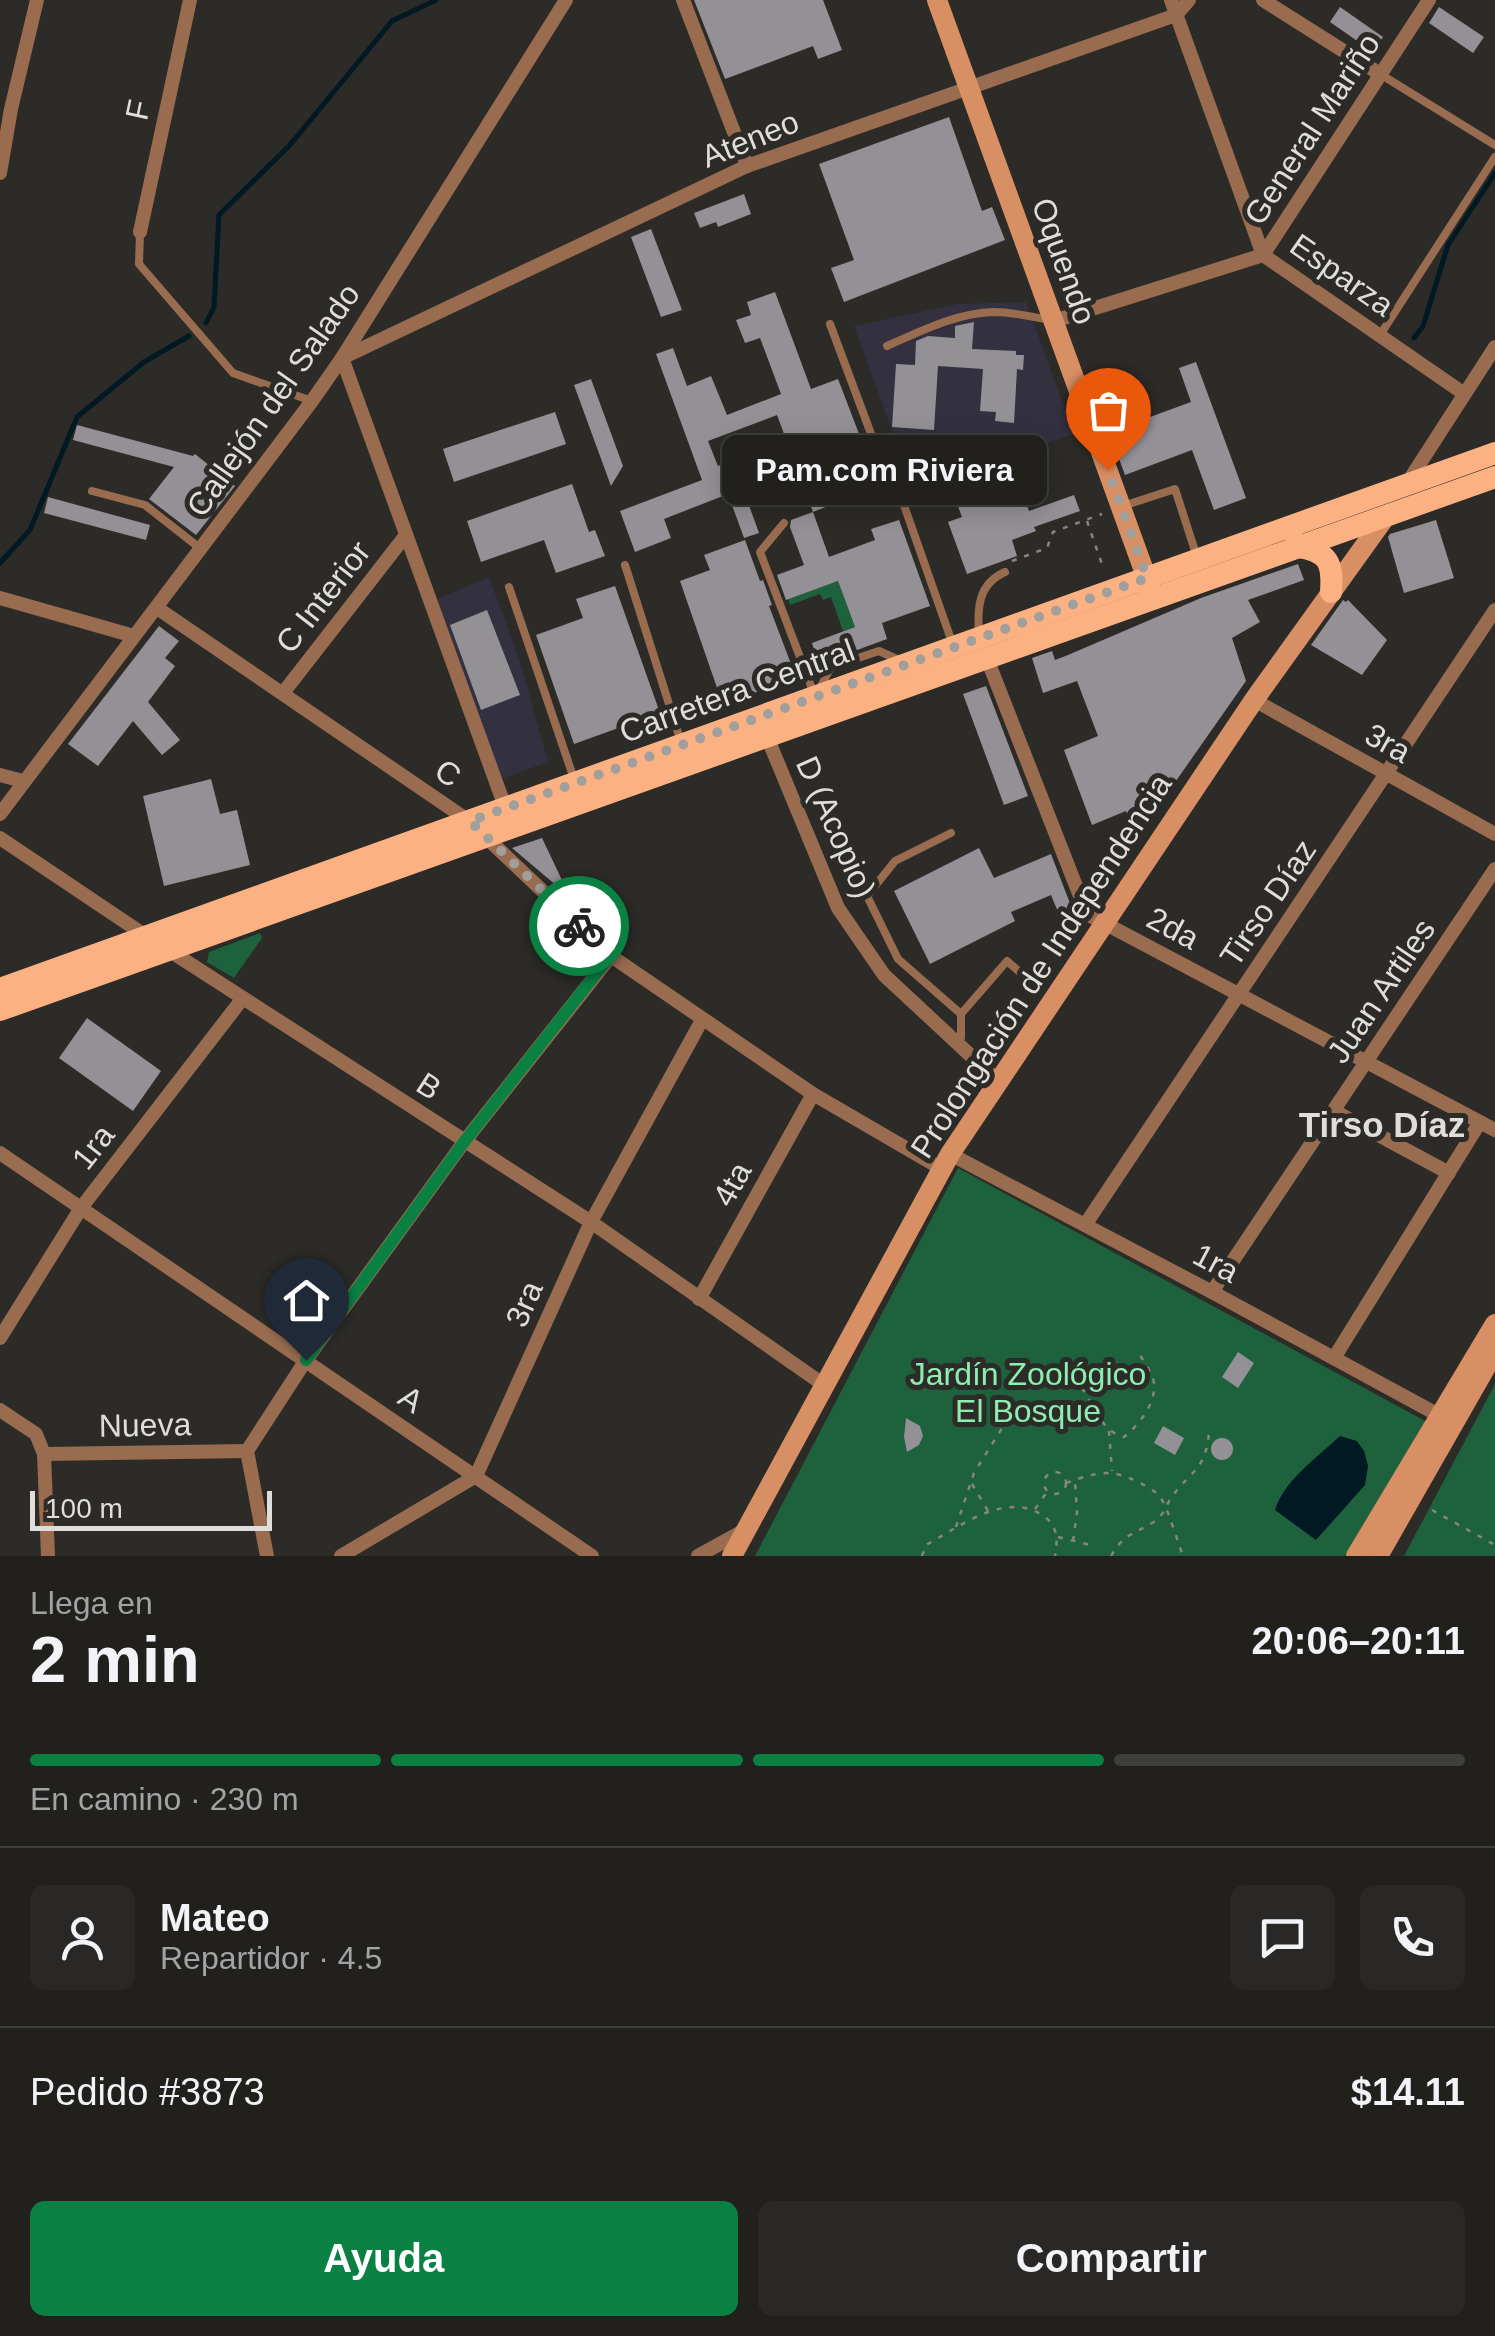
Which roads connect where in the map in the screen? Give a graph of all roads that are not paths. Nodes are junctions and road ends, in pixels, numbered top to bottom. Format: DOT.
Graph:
graph roads {
  1 [pos="37,0"];
  2 [pos="190,0"];
  3 [pos="566,0"];
  4 [pos="683,0"];
  5 [pos="937,0"];
  6 [pos="1189,0"];
  7 [pos="1263,0"];
  8 [pos="1429,0"];
  9 [pos="1174,8"];
  10 [pos="1380,74"];
  11 [pos="968,87"];
  12 [pos="6,109"];
  13 [pos="1495,145"];
  14 [pos="1495,157"];
  15 [pos="747,166"];
  16 [pos="0,173"];
  17 [pos="140,232"];
  18 [pos="1264,255"];
  19 [pos="1054,321"];
  20 [pos="830,324"];
  21 [pos="1380,335"];
  22 [pos="887,346"];
  23 [pos="1495,347"];
  24 [pos="342,358"];
  25 [pos="1463,393"];
  26 [pos="312,401"];
  27 [pos="1438,433"];
  28 [pos="1495,453"];
  29 [pos="1495,476"];
  30 [pos="1459,478"];
  31 [pos="1405,486"];
  32 [pos="92,491"];
  33 [pos="1121,507"];
  34 [pos="1386,516"];
  35 [pos="784,523"];
  36 [pos="406,535"];
  37 [pos="1294,537"];
  38 [pos="201,549"];
  39 [pos="625,565"];
  40 [pos="1002,569"];
  41 [pos="1202,570"];
  42 [pos="509,588"];
  43 [pos="1151,588"];
  44 [pos="1331,592"];
  45 [pos="0,598"];
  46 [pos="157,608"];
  47 [pos="1495,610"];
  48 [pos="134,636"];
  49 [pos="983,648"];
  50 [pos="957,658"];
  51 [pos="282,693"];
  52 [pos="816,697"];
  53 [pos="1254,700"];
  54 [pos="763,727"];
  55 [pos="686,754"];
  56 [pos="1386,774"];
  57 [pos="0,775"];
  58 [pos="23,782"];
  59 [pos="575,783"];
  60 [pos="0,814"];
  61 [pos="509,818"];
  62 [pos="478,829"];
  63 [pos="951,832"];
  64 [pos="1495,834"];
  65 [pos="0,838"];
  66 [pos="1495,870"];
  67 [pos="1104,923"];
  68 [pos="146,936"];
  69 [pos="168,950"];
  70 [pos="610,956"];
  71 [pos="1031,982"];
  72 [pos="0,989"];
  73 [pos="1240,995"];
  74 [pos="243,998"];
  75 [pos="0,1010"];
  76 [pos="961,1014"];
  77 [pos="702,1020"];
  78 [pos="957,1042"];
  79 [pos="1367,1062"];
  80 [pos="998,1082"];
  81 [pos="812,1094"];
  82 [pos="1334,1111"];
  83 [pos="1480,1122"];
  84 [pos="1495,1130"];
  85 [pos="464,1142"];
  86 [pos="0,1153"];
  87 [pos="946,1162"];
  88 [pos="1449,1174"];
  89 [pos="81,1208"];
  90 [pos="591,1222"];
  91 [pos="1085,1225"];
  92 [pos="1212,1292"];
  93 [pos="699,1299"];
  94 [pos="1495,1324"];
  95 [pos="0,1338"];
  96 [pos="1495,1351"];
  97 [pos="1334,1358"];
  98 [pos="306,1360"];
  99 [pos="824,1385"];
  100 [pos="0,1410"];
  101 [pos="1447,1420"];
  102 [pos="247,1450"];
  103 [pos="44,1454"];
  104 [pos="476,1476"];
  105 [pos="745,1530"];
  106 [pos="48,1556"];
  107 [pos="266,1556"];
  108 [pos="341,1556"];
  109 [pos="592,1556"];
  110 [pos="698,1556"];
  111 [pos="732,1556"];
  112 [pos="1356,1556"];
  113 [pos="1378,1556"];
  1 -- 12 [label="street"];
  2 -- 17 [label="street, F"];
  3 -- 24 [label="street, Callejón del Salado"];
  4 -- 15 [label="street"];
  5 -- 11 [label="street, Oquendo"];
  6 -- 9 [label="street, Ateneo"];
  7 -- 10 [label="street"];
  8 -- 10 [label="street, General Mariño"];
  9 -- 11 [label="street, Ateneo"];
  9 -- 18 [label="street, Esparza"];
  10 -- 13 [label="lane"];
  10 -- 18 [label="street, General Mariño"];
  11 -- 15 [label="street, Ateneo"];
  11 -- 19 [label="street, Oquendo"];
  12 -- 16 [label="street"];
  14 -- 21 [label="lane"];
  15 -- 24 [label="street, Ateneo"];
  17 -- 26 [label="lane"];
  18 -- 19 [label="street, General Mariño"];
  18 -- 21 [label="street, Esparza"];
  19 -- 22 [label="lane"];
  19 -- 33 [label="street, Oquendo"];
  20 -- 50 [label="lane"];
  21 -- 25 [label="street, Esparza"];
  23 -- 25 [label="street, Prolongación de Independencia"];
  24 -- 26 [label="street, Callejón del Salado"];
  24 -- 36 [label="street"];
  25 -- 27 [label="street, Prolongación de Independencia"];
  26 -- 38 [label="street, Callejón del Salado"];
  27 -- 30 [label="street"];
  27 -- 31 [label="street, Prolongación de Independencia"];
  28 -- 30 [label="main road, Carretera Central"];
  29 -- 30 [label="main road, Carretera Central"];
  30 -- 31 [label="main road, Carretera Central"];
  30 -- 34 [label="main road, Carretera Central"];
  31 -- 34 [label="street, Prolongación de Independencia"];
  31 -- 37 [label="main road, Carretera Central"];
  32 -- 38 [label="lane"];
  33 -- 41 [label="lane"];
  33 -- 43 [label="street, Oquendo"];
  34 -- 37 [label="main road, Carretera Central"];
  34 -- 44 [label="street, Prolongación de Independencia"];
  35 -- 52 [label="lane"];
  36 -- 51 [label="street, C Interior"];
  36 -- 61 [label="street"];
  37 -- 41 [label="main road, Carretera Central"];
  37 -- 44 [label="main road"];
  38 -- 46 [label="street, Callejón del Salado"];
  39 -- 55 [label="lane"];
  40 -- 49 [label="lane"];
  41 -- 43 [label="main road, Carretera Central"];
  42 -- 59 [label="lane"];
  43 -- 49 [label="main road, Carretera Central"];
  44 -- 53 [label="street, Prolongación de Independencia"];
  45 -- 48 [label="street"];
  46 -- 48 [label="street, Callejón del Salado"];
  46 -- 51 [label="street, C"];
  47 -- 56 [label="street, Tirso Díaz"];
  48 -- 58 [label="street, Callejón del Salado"];
  49 -- 50 [label="main road, Carretera Central"];
  49 -- 67 [label="street, 2da"];
  50 -- 52 [label="main road, Carretera Central"];
  50 -- 54 [label="main road, Carretera Central"];
  51 -- 62 [label="street, C"];
  52 -- 54 [label="main road, Carretera Central"];
  53 -- 56 [label="street, 3ra"];
  53 -- 67 [label="street, Prolongación de Independencia"];
  54 -- 55 [label="main road, Carretera Central"];
  54 -- 78 [label="street, D (Acopio)"];
  55 -- 59 [label="main road, Carretera Central"];
  55 -- 61 [label="main road, Carretera Central"];
  56 -- 64 [label="street, 3ra"];
  56 -- 73 [label="street, Tirso Díaz"];
  57 -- 58 [label="street"];
  58 -- 60 [label="street, Callejón del Salado"];
  59 -- 61 [label="main road, Carretera Central"];
  61 -- 62 [label="main road, Carretera Central"];
  62 -- 68 [label="main road, Carretera Central"];
  62 -- 69 [label="main road, Carretera Central"];
  62 -- 70 [label="street, C"];
  63 -- 76 [label="lane"];
  65 -- 68 [label="street, B"];
  66 -- 79 [label="street, Juan Artiles"];
  67 -- 73 [label="street, 2da"];
  67 -- 80 [label="street, Prolongación de Independencia"];
  68 -- 69 [label="street, B"];
  68 -- 72 [label="main road, Carretera Central"];
  69 -- 74 [label="street, B"];
  69 -- 75 [label="main road, Carretera Central"];
  70 -- 77 [label="street, C"];
  70 -- 85 [label="street"];
  71 -- 76 [label="lane"];
  73 -- 79 [label="street, 2da"];
  73 -- 91 [label="street, Tirso Díaz"];
  74 -- 85 [label="street, B"];
  74 -- 89 [label="street, 1ra"];
  76 -- 78 [label="lane"];
  77 -- 81 [label="street, C"];
  77 -- 90 [label="street, 3ra"];
  78 -- 80 [label="street, D (Acopio)"];
  79 -- 82 [label="street, Juan Artiles"];
  79 -- 83 [label="street, 2da"];
  80 -- 87 [label="street, Prolongación de Independencia"];
  81 -- 87 [label="street, C"];
  81 -- 93 [label="street, 4ta"];
  82 -- 88 [label="street"];
  82 -- 92 [label="street, Juan Artiles"];
  83 -- 84 [label="street, 2da"];
  83 -- 88 [label="street"];
  85 -- 90 [label="street, B"];
  85 -- 98 [label="street"];
  86 -- 89 [label="street, A"];
  87 -- 91 [label="street, 1ra"];
  87 -- 99 [label="street, Prolongación de Independencia"];
  88 -- 97 [label="street"];
  89 -- 95 [label="street, 1ra"];
  89 -- 98 [label="street, A"];
  90 -- 93 [label="street, B"];
  90 -- 104 [label="street, 3ra"];
  91 -- 92 [label="street, 1ra"];
  92 -- 97 [label="street, 1ra"];
  93 -- 99 [label="street, B"];
  94 -- 101 [label="street"];
  96 -- 101 [label="street"];
  97 -- 101 [label="street, 1ra"];
  98 -- 102 [label="street"];
  98 -- 104 [label="street, A"];
  99 -- 105 [label="street, Prolongación de Independencia"];
  100 -- 103 [label="street"];
  101 -- 112 [label="street"];
  101 -- 113 [label="street"];
  102 -- 103 [label="street, Nueva"];
  102 -- 107 [label="street"];
  103 -- 106 [label="street"];
  104 -- 108 [label="street"];
  104 -- 109 [label="street, A"];
  105 -- 110 [label="street"];
  105 -- 111 [label="street, Prolongación de Independencia"];
}
